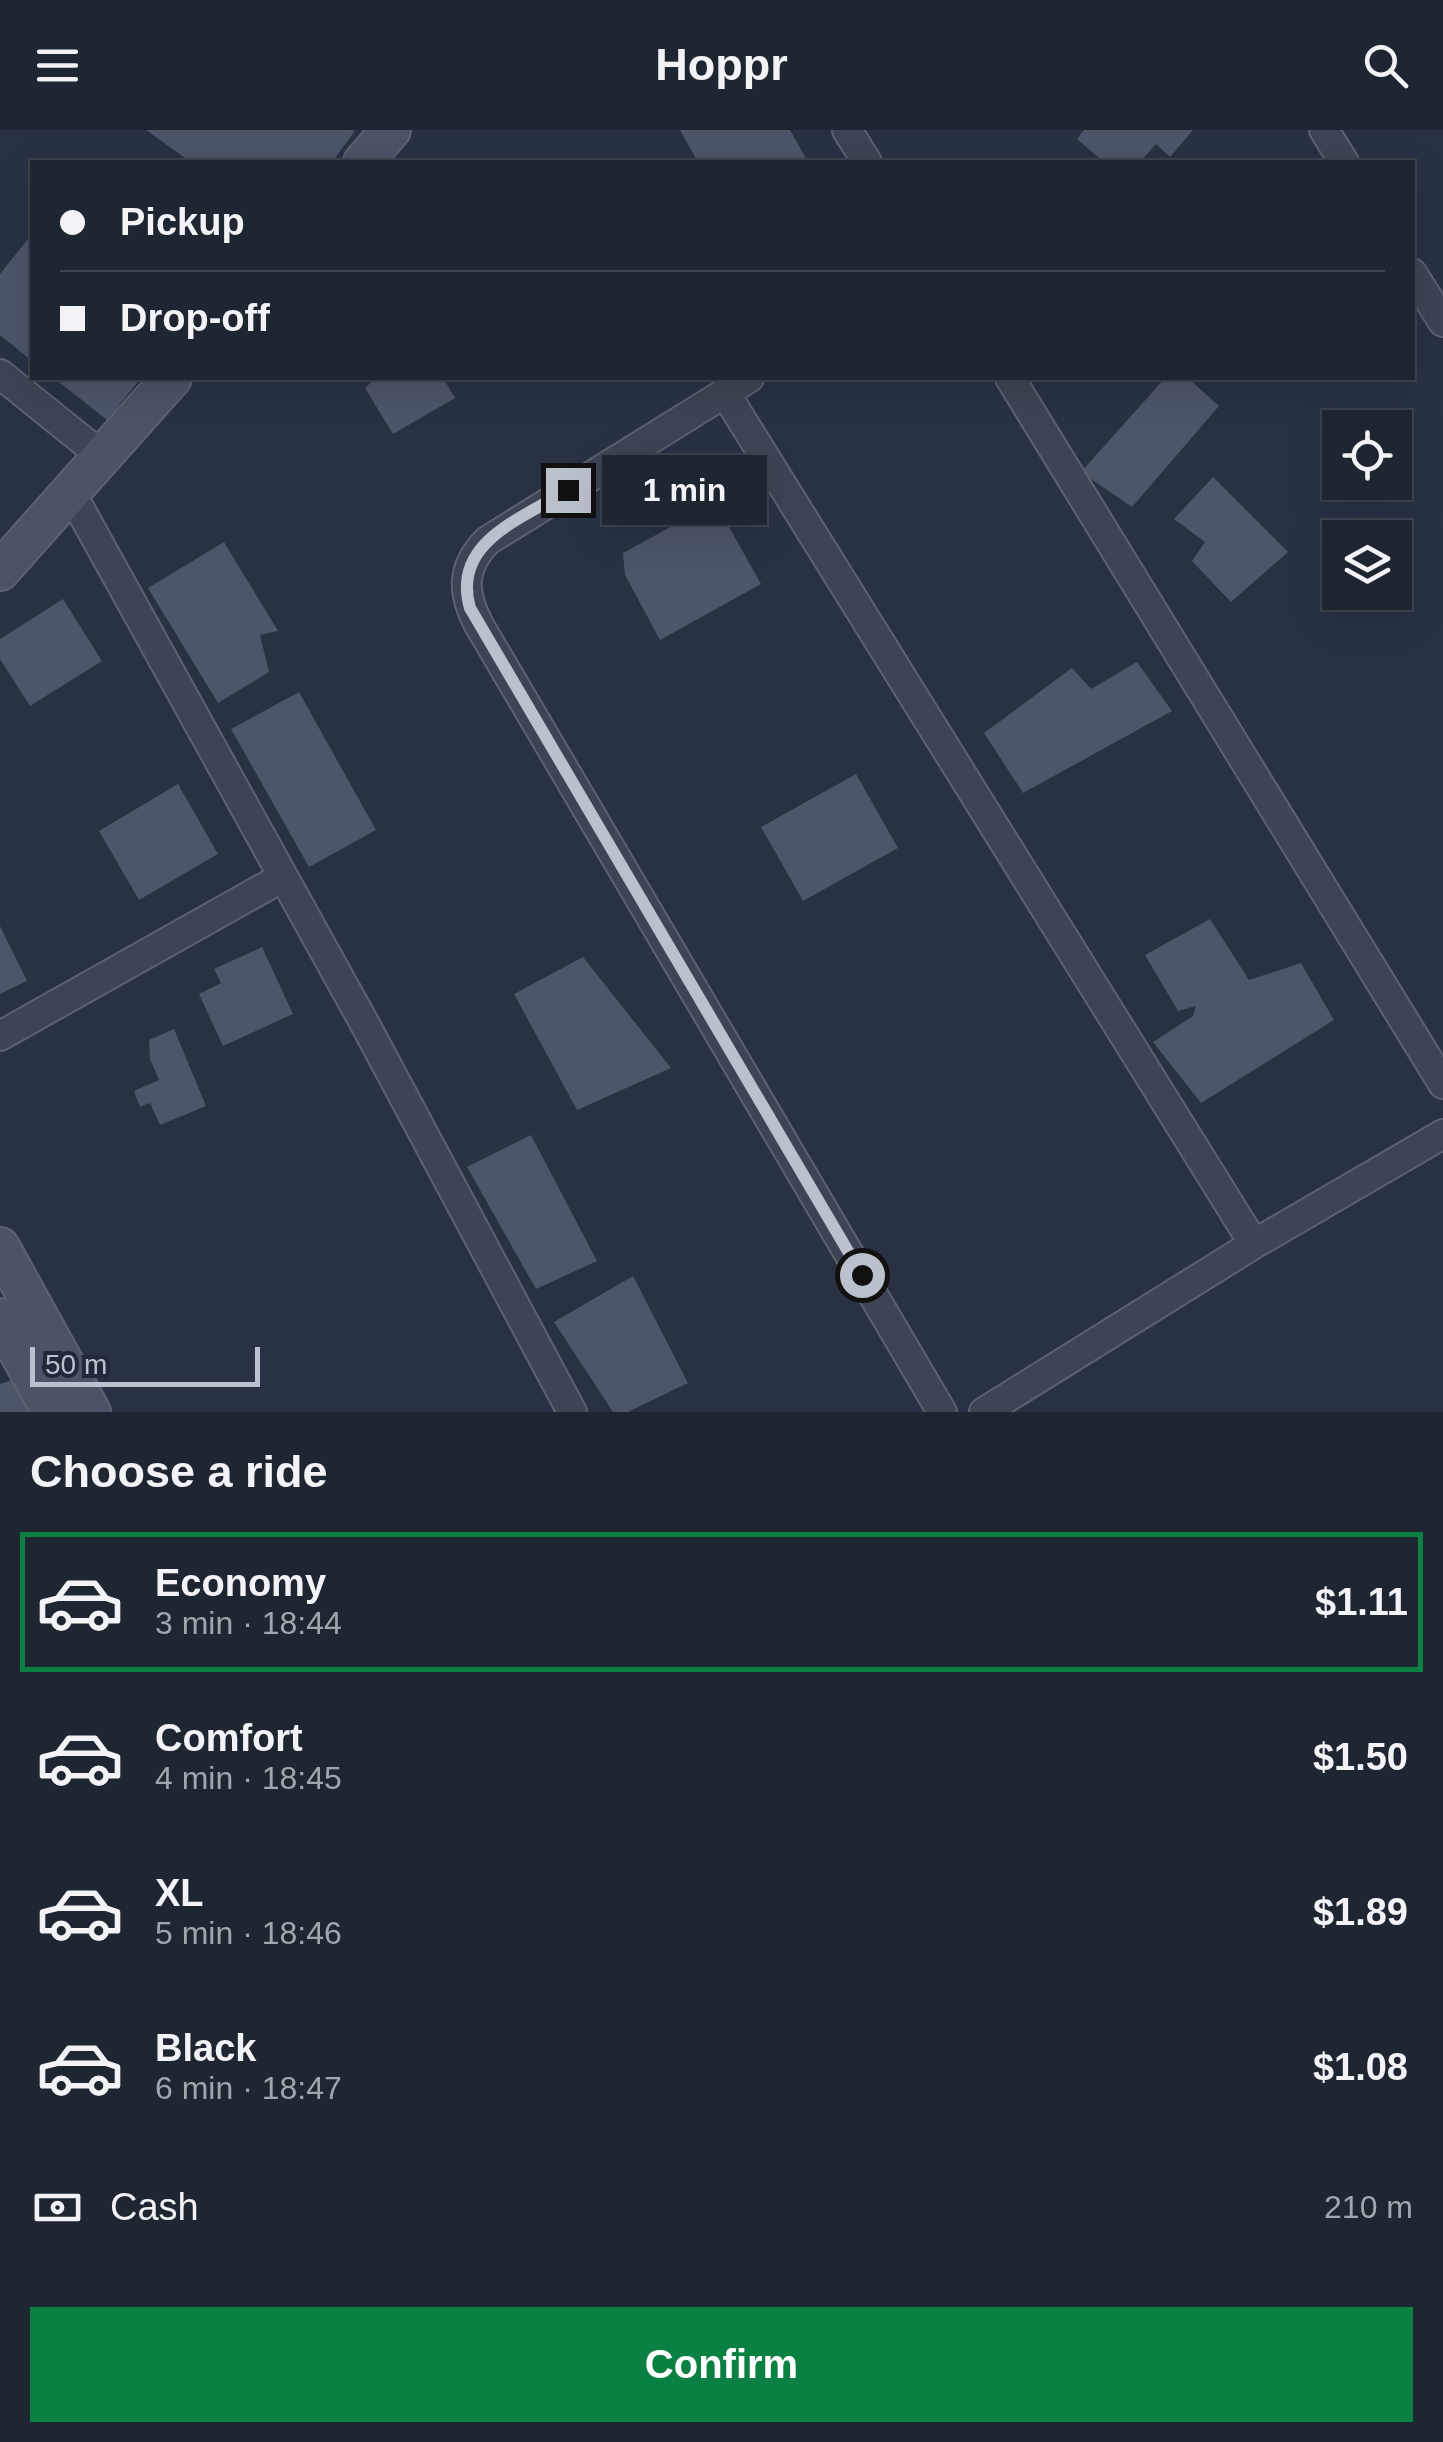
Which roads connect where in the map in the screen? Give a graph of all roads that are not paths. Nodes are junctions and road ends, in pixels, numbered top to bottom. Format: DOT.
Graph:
graph roads {
  1 [pos="391,130"];
  2 [pos="846,130"];
  3 [pos="1324,130"];
  4 [pos="364,160"];
  5 [pos="866,160"];
  6 [pos="1343,160"];
  7 [pos="1415,278"];
  8 [pos="1443,322"];
  9 [pos="0,374"];
  10 [pos="170,380"];
  11 [pos="746,380"];
  12 [pos="1011,380"];
  13 [pos="725,393"];
  14 [pos="102,456"];
  15 [pos="71,493"];
  16 [pos="0,571"];
  17 [pos="283,877"];
  18 [pos="0,1036"];
  19 [pos="1443,1084"];
  20 [pos="1443,1134"];
  21 [pos="1254,1244"];
  22 [pos="0,1247"];
  23 [pos="0,1318"];
  24 [pos="52,1412"];
  25 [pos="91,1412"];
  26 [pos="572,1412"];
  27 [pos="942,1412"];
  28 [pos="984,1412"];
  1 -- 4 [label="street"];
  2 -- 5 [label="street"];
  3 -- 6 [label="street"];
  7 -- 8 [label="street"];
  9 -- 14 [label="street"];
  10 -- 14 [label="street"];
  11 -- 13 [label="street"];
  12 -- 19 [label="street"];
  13 -- 21 [label="street"];
  13 -- 27 [label="street"];
  14 -- 15 [label="street"];
  15 -- 16 [label="street"];
  15 -- 17 [label="street"];
  17 -- 18 [label="street"];
  17 -- 26 [label="street"];
  20 -- 21 [label="street"];
  21 -- 28 [label="street"];
  22 -- 25 [label="street"];
  23 -- 24 [label="street"];
}
